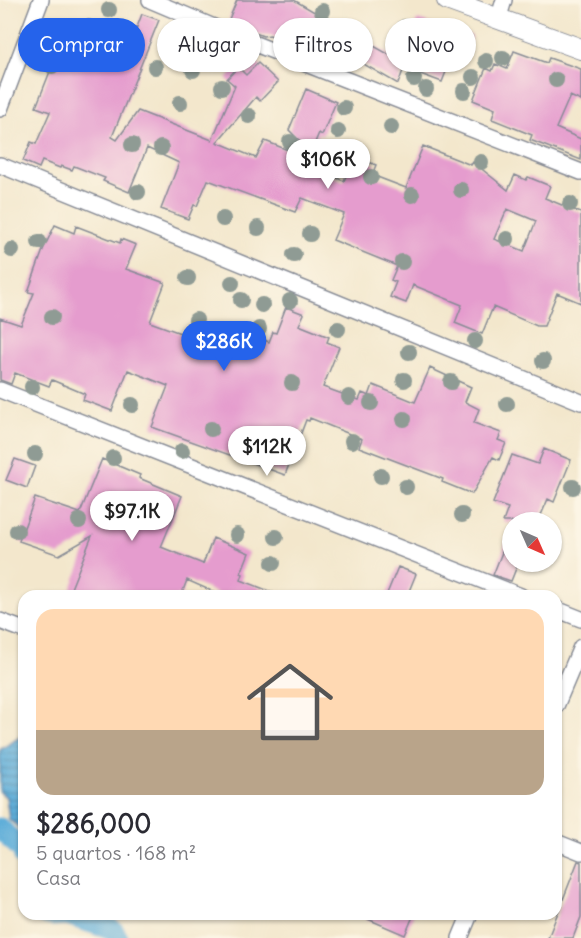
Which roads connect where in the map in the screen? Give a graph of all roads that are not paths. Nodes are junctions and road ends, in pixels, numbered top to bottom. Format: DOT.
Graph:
graph roads {
  1 [pos="41,0"];
  2 [pos="150,0"];
  3 [pos="447,0"];
  4 [pos="504,0"];
  5 [pos="498,20"];
  6 [pos="581,49"];
  7 [pos="0,109"];
  8 [pos="0,165"];
  9 [pos="581,172"];
  10 [pos="0,390"];
  11 [pos="581,402"];
  12 [pos="506,590"];
  13 [pos="562,611"];
  14 [pos="581,619"];
  15 [pos="0,621"];
  16 [pos="18,628"];
  17 [pos="581,647"];
  18 [pos="562,692"];
  19 [pos="562,844"];
  20 [pos="581,852"];
  21 [pos="468,920"];
  22 [pos="460,938"];
  1 -- 7 [label="street"];
  2 -- 9 [label="street"];
  3 -- 5 [label="street"];
  4 -- 5 [label="street"];
  5 -- 6 [label="street"];
  8 -- 11 [label="street"];
  10 -- 12 [label="street"];
  13 -- 14 [label="street"];
  15 -- 16 [label="street"];
  17 -- 18 [label="street"];
  19 -- 20 [label="street"];
  21 -- 22 [label="street"];
}
